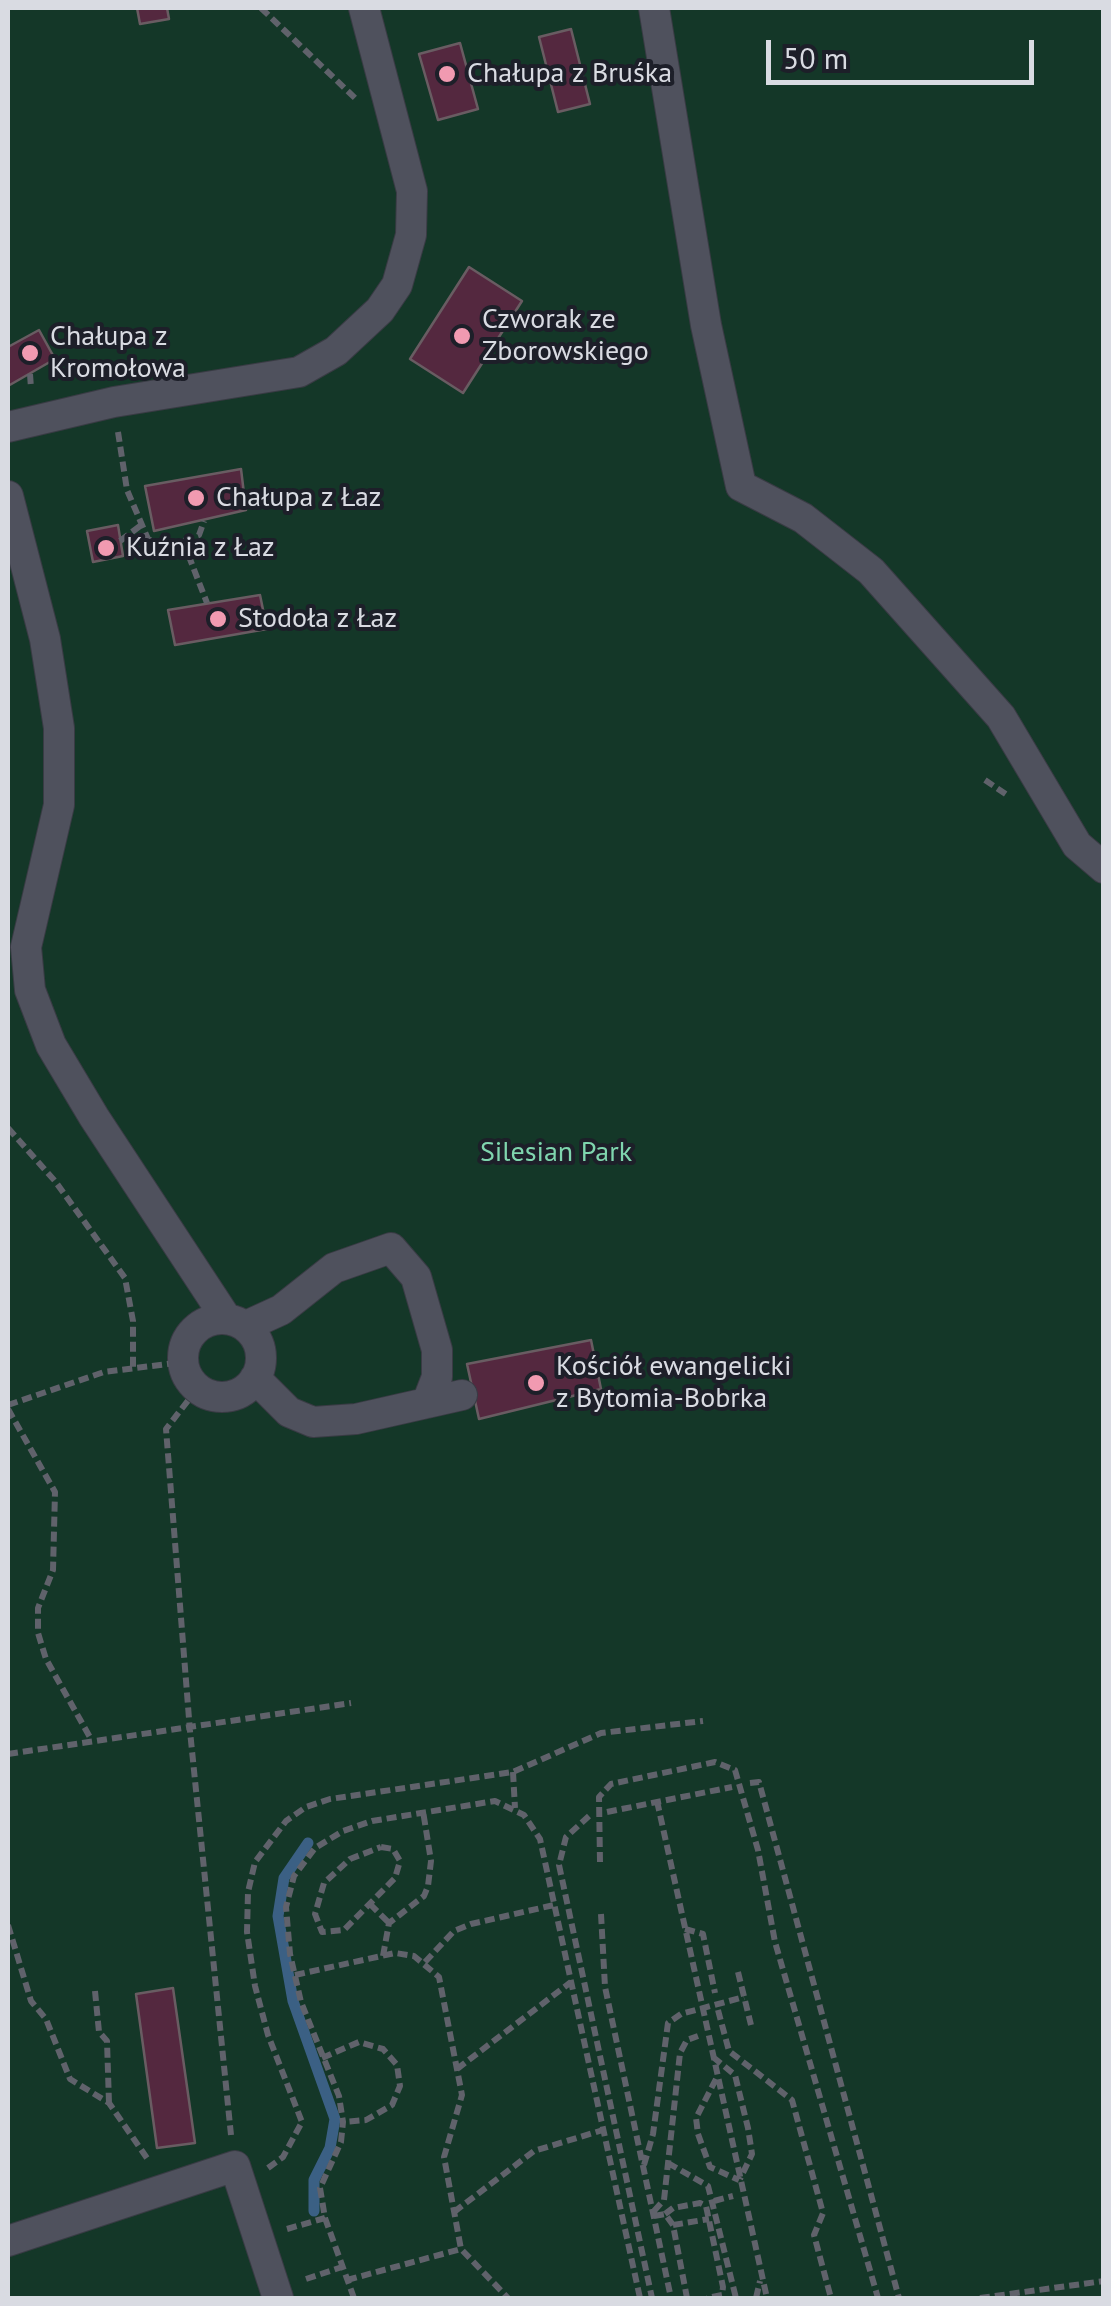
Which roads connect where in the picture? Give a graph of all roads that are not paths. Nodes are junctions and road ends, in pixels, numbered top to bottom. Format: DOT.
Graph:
graph roads {
  1 [pos="364,8"];
  2 [pos="654,8"];
  3 [pos="8,427"];
  4 [pos="8,496"];
  5 [pos="1104,868"];
  6 [pos="236,1322"];
  7 [pos="255,1378"];
  8 [pos="462,1395"];
  9 [pos="428,1402"];
  10 [pos="8,2241"];
  11 [pos="278,2298"];
  1 -- 3 [label="street"];
  2 -- 5 [label="street"];
  4 -- 6 [label="street"];
  6 -- 7 [label="street"];
  6 -- 7 [label="street"];
  6 -- 9 [label="street"];
  7 -- 9 [label="street"];
  8 -- 9 [label="street"];
  10 -- 11 [label="street"];
}
